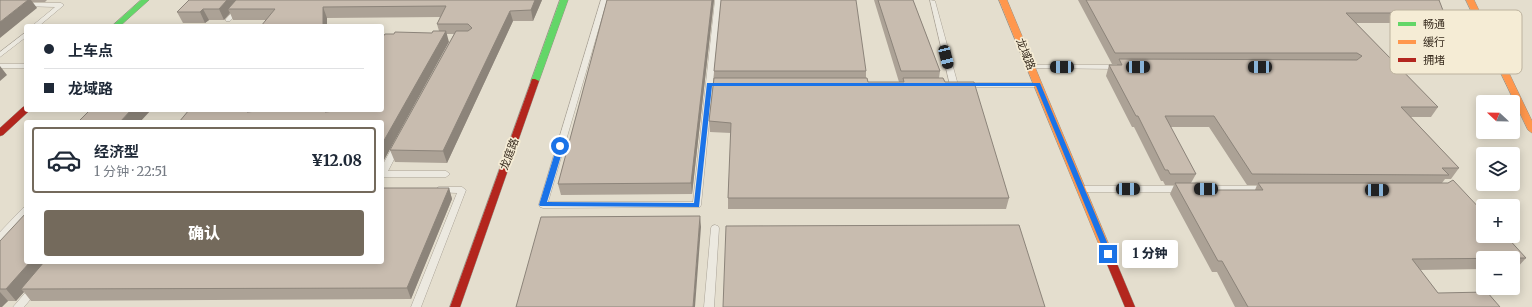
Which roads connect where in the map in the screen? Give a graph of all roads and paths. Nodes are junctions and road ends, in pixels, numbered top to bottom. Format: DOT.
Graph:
graph roads {
  1 [pos="145,0"];
  2 [pos="246,0"];
  3 [pos="564,0"];
  4 [pos="604,0"];
  5 [pos="718,0"];
  6 [pos="1003,0"];
  7 [pos="1470,0"];
  8 [pos="932,1"];
  9 [pos="15,5"];
  10 [pos="1475,10"];
  11 [pos="228,20"];
  12 [pos="37,24"];
  13 [pos="118,24"];
  14 [pos="24,36"];
  15 [pos="0,55"];
  16 [pos="0,66"];
  17 [pos="24,66"];
  18 [pos="1031,67"];
  19 [pos="1125,67"];
  20 [pos="1508,74"];
  21 [pos="1038,85"];
  22 [pos="24,111"];
  23 [pos="1532,130"];
  24 [pos="0,133"];
  25 [pos="401,140"];
  26 [pos="384,170"];
  27 [pos="384,174"];
  28 [pos="446,174"];
  29 [pos="1081,189"];
  30 [pos="1272,189"];
  31 [pos="430,190"];
  32 [pos="24,212"];
  33 [pos="714,228"];
  34 [pos="0,238"];
  35 [pos="42,279"];
  36 [pos="18,307"];
  37 [pos="416,307"];
  38 [pos="455,307"];
  39 [pos="709,307"];
  40 [pos="1130,307"];
  1 -- 13 [label="street"];
  2 -- 11 [label="lane"];
  3 -- 38 [label="street, 龙庭路"];
  4 -- 5 [label="lane"];
  6 -- 18 [label="street, 龙域路"];
  7 -- 10 [label="street"];
  8 -- 21 [label="lane"];
  9 -- 12 [label="lane"];
  14 -- 15 [label="lane"];
  16 -- 17 [label="lane"];
  18 -- 19 [label="lane"];
  18 -- 21 [label="street, 龙域路"];
  20 -- 23 [label="street"];
  21 -- 29 [label="street, 龙域路"];
  22 -- 24 [label="street"];
  25 -- 26 [label="lane"];
  27 -- 28 [label="lane"];
  29 -- 30 [label="lane"];
  29 -- 40 [label="street, 龙域路"];
  31 -- 37 [label="lane"];
  32 -- 34 [label="lane"];
  33 -- 39 [label="lane"];
  35 -- 36 [label="lane"];
}
